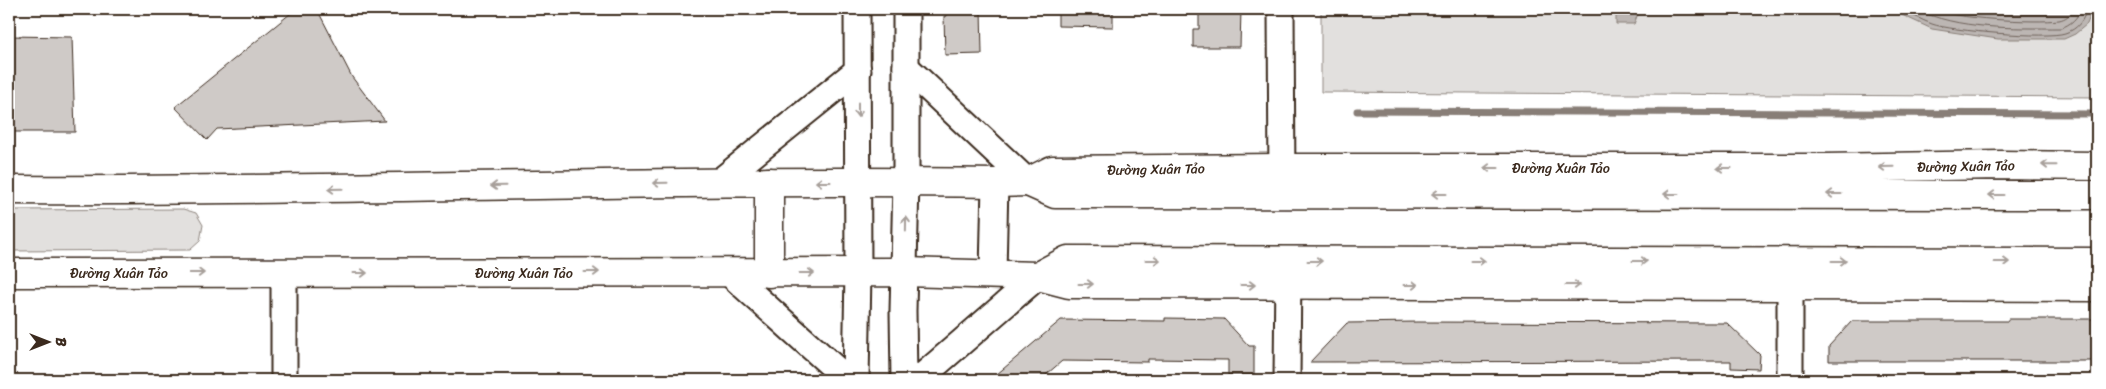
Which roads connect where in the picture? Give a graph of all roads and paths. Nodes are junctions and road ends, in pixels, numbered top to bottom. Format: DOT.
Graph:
graph roads {
  1 [pos="857,9"];
  2 [pos="906,9"];
  3 [pos="1281,9"];
  4 [pos="906,67"];
  5 [pos="858,70"];
  6 [pos="2097,166"];
  7 [pos="906,181"];
  8 [pos="1282,181"];
  9 [pos="719,182"];
  10 [pos="769,182"];
  11 [pos="858,182"];
  12 [pos="1028,182"];
  13 [pos="995,183"];
  14 [pos="9,190"];
  15 [pos="2097,195"];
  16 [pos="2097,262"];
  17 [pos="904,272"];
  18 [pos="9,273"];
  19 [pos="284,273"];
  20 [pos="729,273"];
  21 [pos="769,273"];
  22 [pos="858,273"];
  23 [pos="992,273"];
  24 [pos="1288,273"];
  25 [pos="1790,273"];
  26 [pos="1038,276"];
  27 [pos="2097,287"];
  28 [pos="284,380"];
  29 [pos="848,380"];
  30 [pos="856,380"];
  31 [pos="904,380"];
  32 [pos="918,380"];
  33 [pos="1287,380"];
  34 [pos="1790,380"];
  1 -- 5 [label="street"];
  2 -- 4 [label="street"];
  3 -- 8 [label="street"];
  4 -- 7 [label="street"];
  4 -- 12 [label="street"];
  5 -- 9 [label="street"];
  5 -- 11 [label="street, one-way"];
  6 -- 8 [label="main road, Đường Xuân Tảo, one-way"];
  7 -- 11 [label="main road, Đường Xuân Tảo"];
  7 -- 13 [label="main road, Đường Xuân Tảo"];
  17 -- 7 [label="street, one-way"];
  8 -- 12 [label="main road, Đường Xuân Tảo"];
  15 -- 8 [label="main road, Đường Xuân Tảo, one-way"];
  9 -- 10 [label="main road, Đường Xuân Tảo"];
  9 -- 14 [label="main road, Đường Xuân Tảo, one-way"];
  11 -- 10 [label="main road, Đường Xuân Tảo, one-way"];
  10 -- 21 [label="main road"];
  11 -- 22 [label="street"];
  12 -- 13 [label="main road, Đường Xuân Tảo"];
  13 -- 23 [label="street"];
  25 -- 16 [label="main road, Đường Xuân Tảo, one-way"];
  17 -- 22 [label="main road, Đường Xuân Tảo"];
  17 -- 23 [label="main road, Đường Xuân Tảo"];
  17 -- 31 [label="street"];
  18 -- 19 [label="main road, Đường Xuân Tảo, one-way"];
  19 -- 20 [label="main road, Đường Xuân Tảo, one-way"];
  19 -- 28 [label="street"];
  20 -- 21 [label="main road, Đường Xuân Tảo"];
  20 -- 29 [label="street"];
  21 -- 22 [label="main road, Đường Xuân Tảo, one-way"];
  22 -- 30 [label="street"];
  23 -- 26 [label="main road, Đường Xuân Tảo"];
  24 -- 25 [label="main road, Đường Xuân Tảo, one-way"];
  26 -- 24 [label="main road, Đường Xuân Tảo, one-way"];
  24 -- 33 [label="street"];
  25 -- 27 [label="main road, Đường Xuân Tảo"];
  25 -- 34 [label="street"];
  26 -- 32 [label="street"];
}
